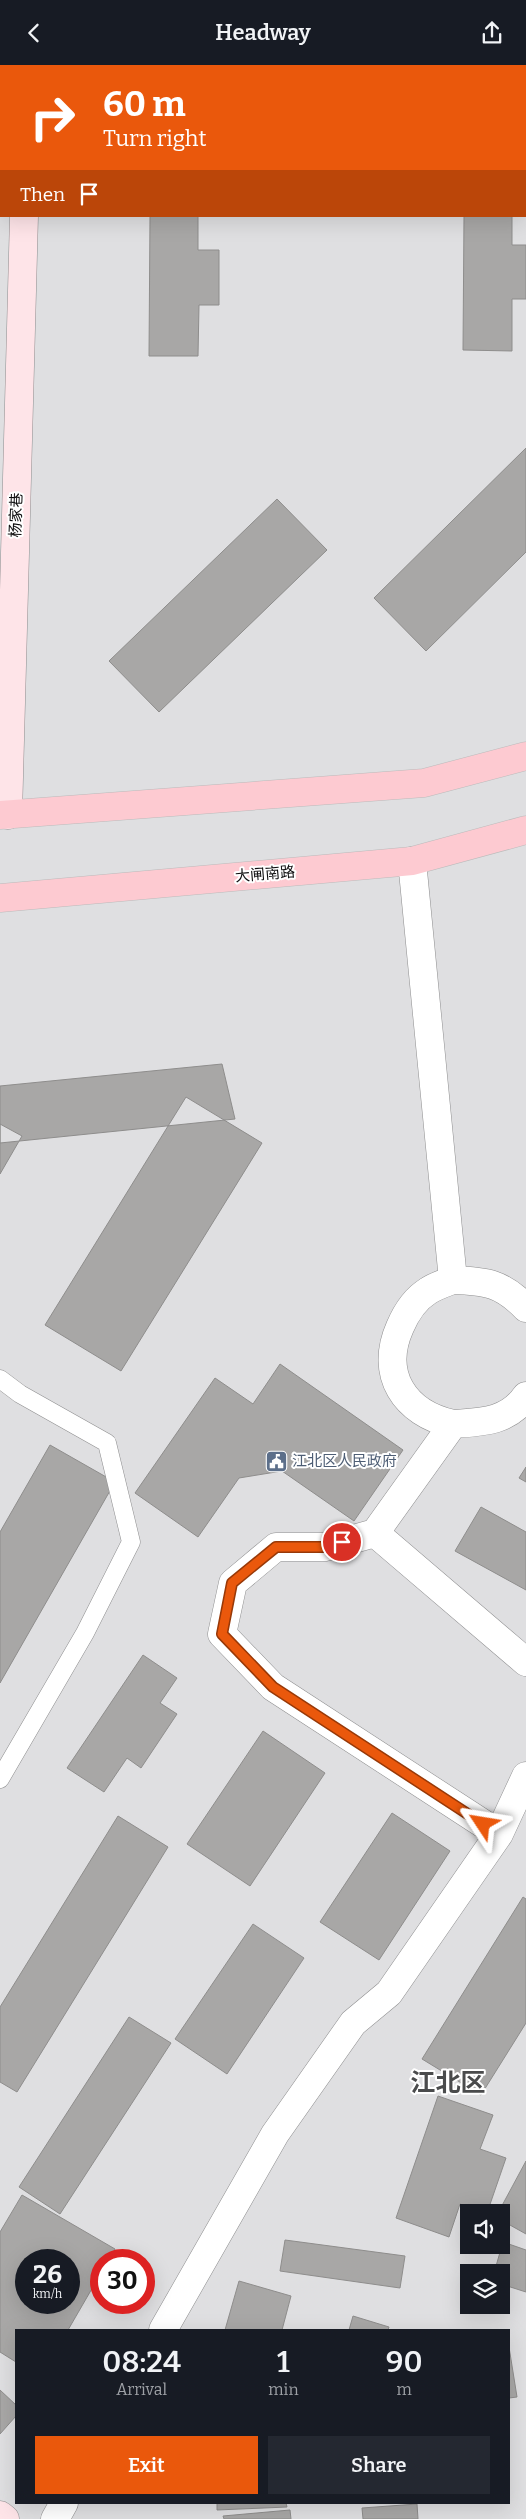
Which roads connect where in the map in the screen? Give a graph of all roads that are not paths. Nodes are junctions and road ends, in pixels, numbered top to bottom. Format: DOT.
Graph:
graph roads {
  1 [pos="24,217"];
  2 [pos="526,755"];
  3 [pos="4,815"];
  4 [pos="526,830"];
  5 [pos="412,861"];
  6 [pos="0,898"];
  7 [pos="453,1280"];
  8 [pos="526,1308"];
  9 [pos="0,1379"];
  10 [pos="526,1397"];
  11 [pos="453,1424"];
  12 [pos="375,1533"];
  13 [pos="526,1662"];
  14 [pos="526,1776"];
  15 [pos="0,1779"];
  16 [pos="499,1834"];
  17 [pos="164,2329"];
  18 [pos="63,2504"];
  19 [pos="0,2515"];
  20 [pos="5,2519"];
  21 [pos="55,2519"];
  1 -- 3 [label="street, 杨家巷"];
  2 -- 3 [label="main road"];
  4 -- 5 [label="main road, 大闸南路"];
  5 -- 6 [label="main road, 大闸南路"];
  5 -- 7 [label="street"];
  7 -- 8 [label="street"];
  7 -- 11 [label="street"];
  9 -- 15 [label="lane"];
  10 -- 11 [label="street"];
  11 -- 12 [label="street"];
  12 -- 13 [label="street"];
  12 -- 16 [label="street"];
  14 -- 16 [label="street"];
  16 -- 17 [label="street"];
  18 -- 21 [label="street"];
  19 -- 20 [label="street"];
}
